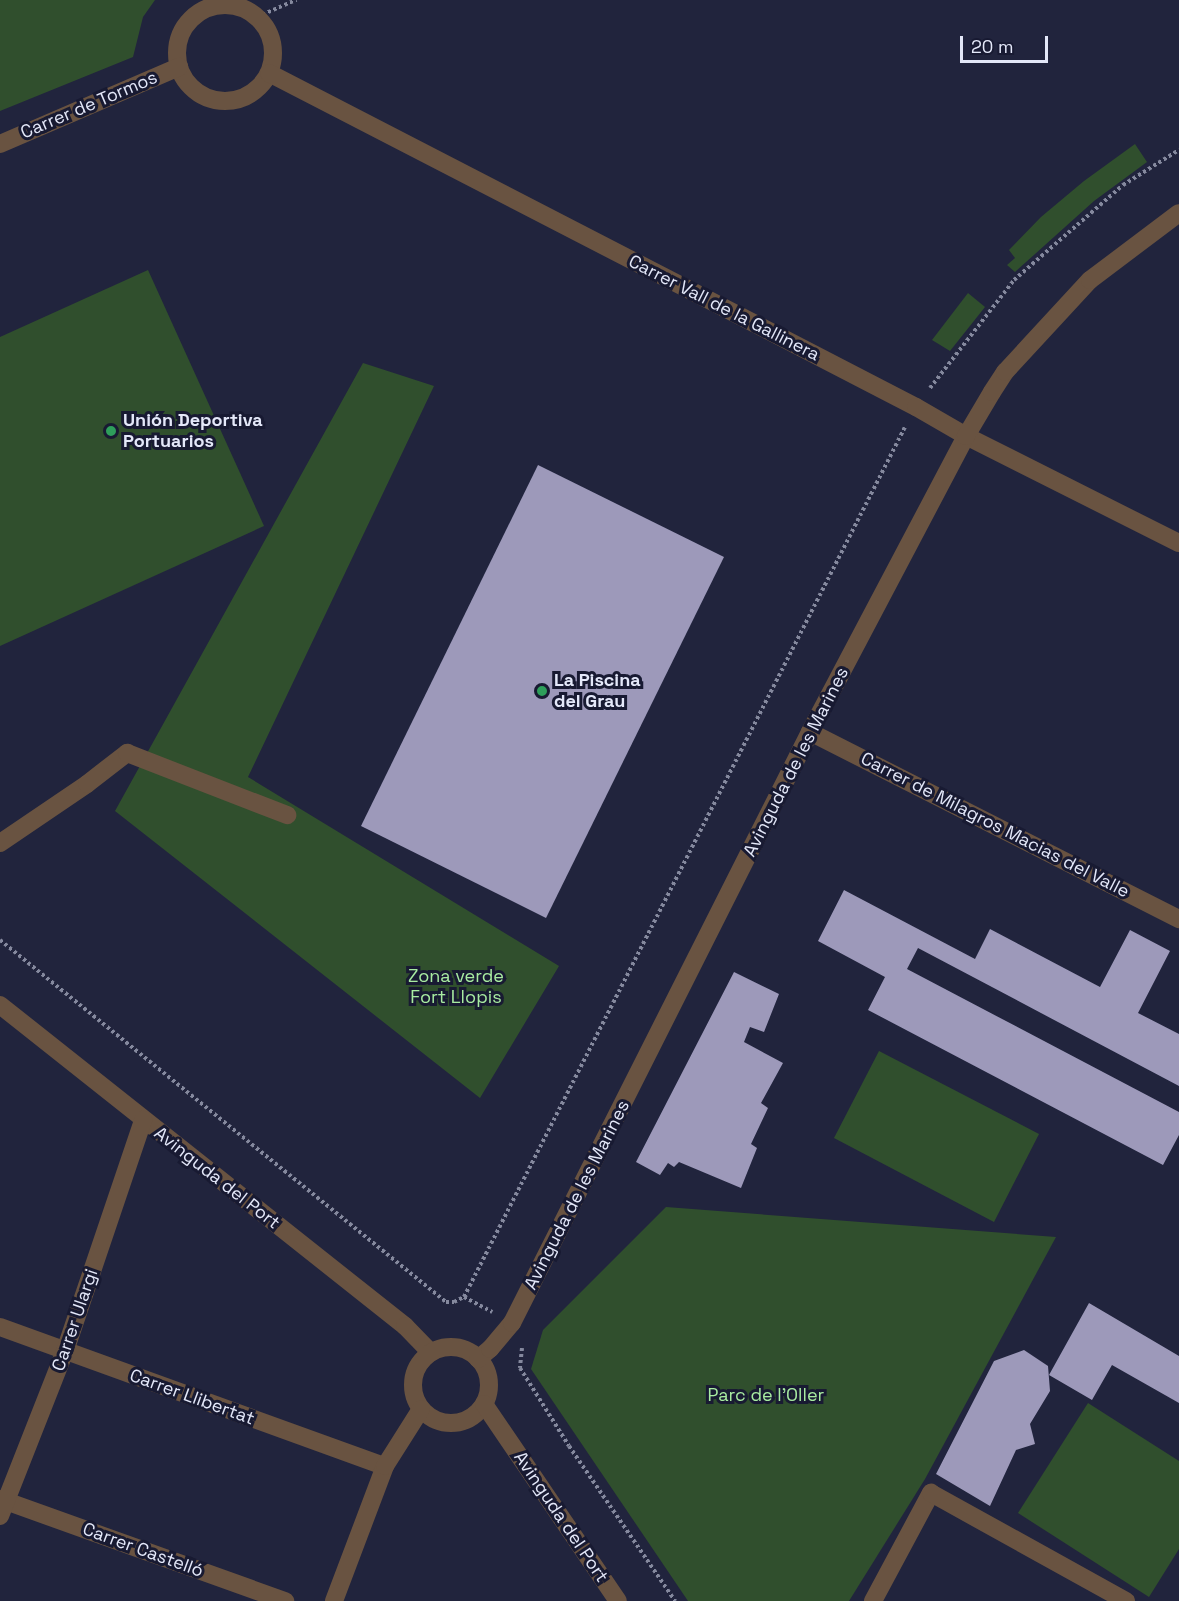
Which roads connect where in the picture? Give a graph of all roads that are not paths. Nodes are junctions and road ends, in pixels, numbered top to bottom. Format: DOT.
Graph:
graph roads {
  1 [pos="179,67"];
  2 [pos="269,73"];
  3 [pos="0,144"];
  4 [pos="1179,213"];
  5 [pos="966,436"];
  6 [pos="1179,543"];
  7 [pos="810,732"];
  8 [pos="287,815"];
  9 [pos="0,843"];
  10 [pos="1179,919"];
  11 [pos="0,1005"];
  12 [pos="143,1120"];
  13 [pos="0,1327"];
  14 [pos="65,1351"];
  15 [pos="432,1353"];
  16 [pos="478,1359"];
  17 [pos="484,1404"];
  18 [pos="421,1409"];
  19 [pos="385,1466"];
  20 [pos="2,1505"];
  21 [pos="1117,1599"];
  22 [pos="285,1601"];
  23 [pos="334,1601"];
  24 [pos="618,1601"];
  25 [pos="873,1601"];
  1 -- 2 [label="street"];
  1 -- 2 [label="street"];
  1 -- 3 [label="street, Carrer de Tormos"];
  2 -- 5 [label="street, Carrer Vall de la Gallinera"];
  4 -- 5 [label="street, Avinguda de les Marines"];
  5 -- 6 [label="street, Carrer Vall de la Gallinera"];
  5 -- 7 [label="street, Avinguda de les Marines"];
  7 -- 10 [label="street, Carrer de Milagros Macias del Valle"];
  7 -- 16 [label="street, Avinguda de les Marines"];
  8 -- 9 [label="street"];
  11 -- 12 [label="street, Avinguda del Port"];
  12 -- 14 [label="street, Carrer Ulargi"];
  12 -- 15 [label="street, Avinguda del Port"];
  13 -- 14 [label="street, Carrer Llibertat"];
  14 -- 19 [label="street, Carrer Llibertat"];
  14 -- 20 [label="street, Carrer Ulargi"];
  15 -- 16 [label="street"];
  15 -- 18 [label="street"];
  16 -- 17 [label="street"];
  17 -- 18 [label="street"];
  17 -- 24 [label="street, Avinguda del Port"];
  18 -- 19 [label="street"];
  19 -- 23 [label="street"];
  20 -- 22 [label="street, Carrer Castelló"];
  21 -- 25 [label="street"];
}
